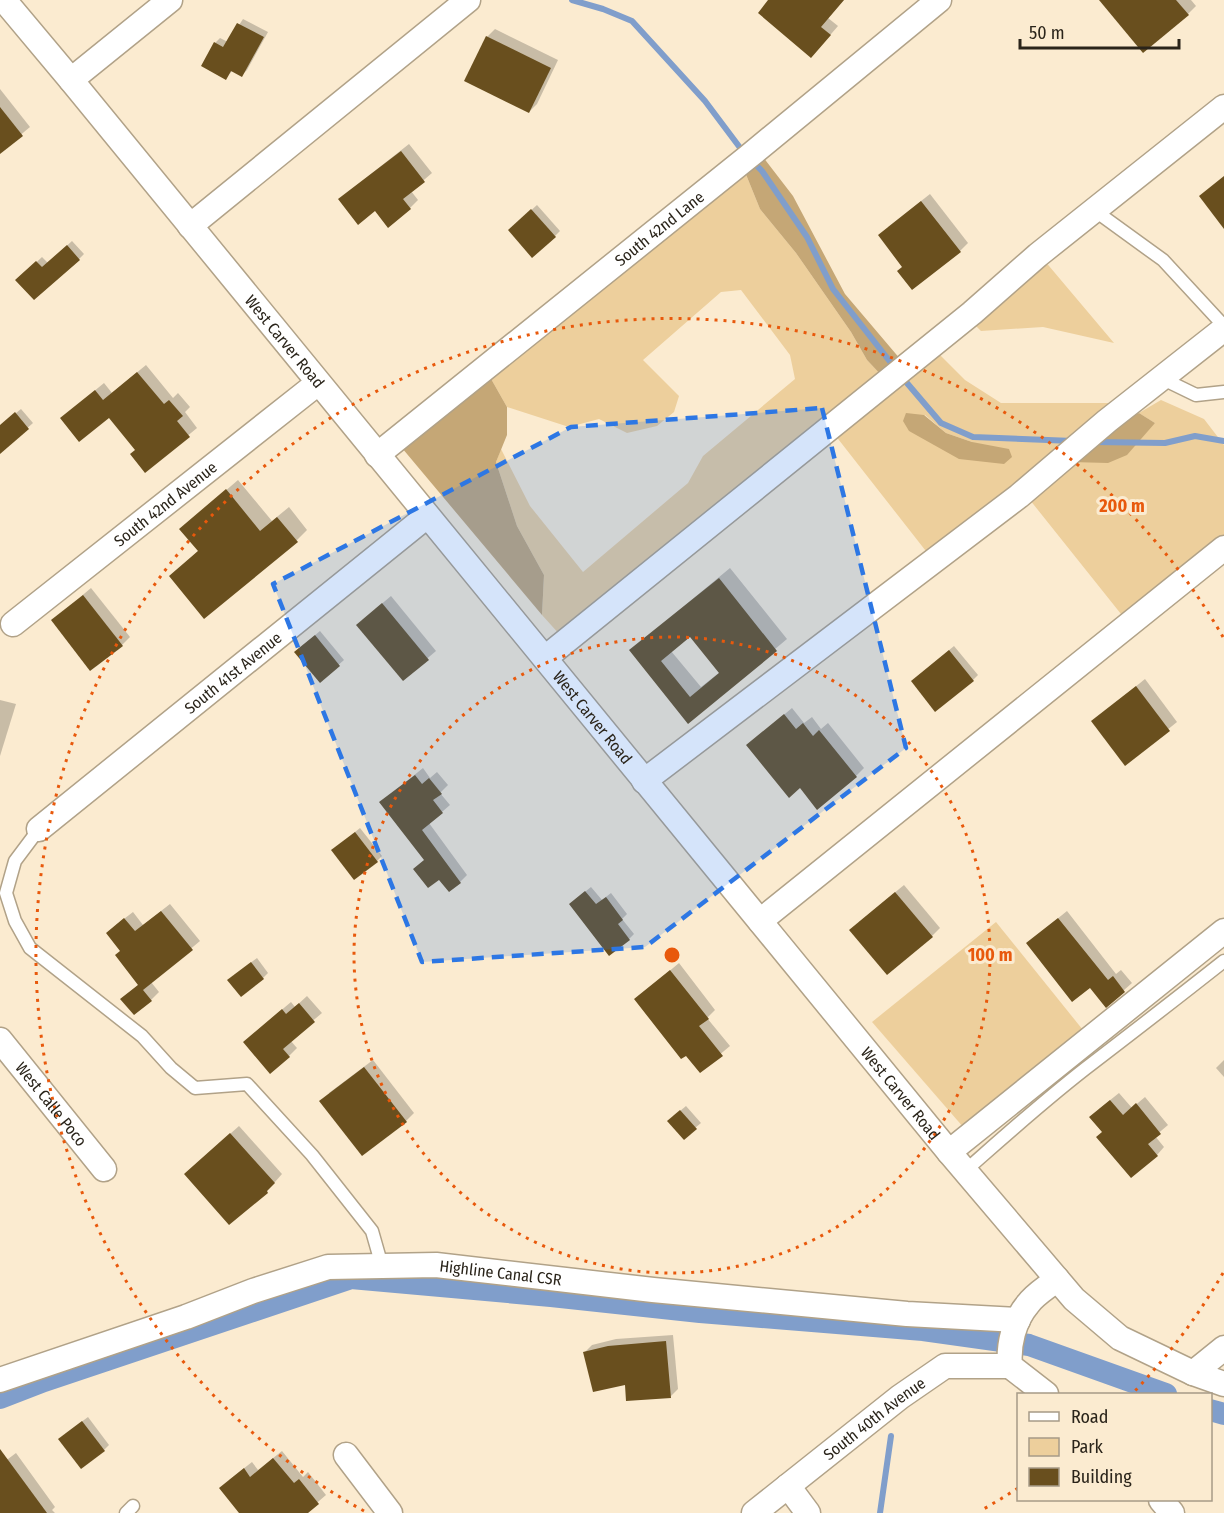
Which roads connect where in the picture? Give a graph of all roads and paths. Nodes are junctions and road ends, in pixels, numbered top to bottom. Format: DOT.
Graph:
graph roads {
  1 [pos="4,0"];
  2 [pos="170,0"];
  3 [pos="468,0"];
  4 [pos="939,0"];
  5 [pos="71,80"];
  6 [pos="1224,106"];
  7 [pos="1094,210"];
  8 [pos="190,226"];
  9 [pos="1224,328"];
  10 [pos="1161,378"];
  11 [pos="318,383"];
  12 [pos="1224,392"];
  13 [pos="377,455"];
  14 [pos="427,516"];
  15 [pos="1224,548"];
  16 [pos="13,624"];
  17 [pos="545,658"];
  18 [pos="644,781"];
  19 [pos="39,829"];
  20 [pos="760,921"];
  21 [pos="1224,931"];
  22 [pos="1224,962"];
  23 [pos="0,1040"];
  24 [pos="949,1152"];
  25 [pos="104,1168"];
  26 [pos="965,1171"];
  27 [pos="382,1266"];
  28 [pos="1057,1280"];
  29 [pos="1018,1320"];
  30 [pos="1224,1348"];
  31 [pos="1009,1358"];
  32 [pos="1193,1373"];
  33 [pos="0,1380"];
  34 [pos="1224,1384"];
  35 [pos="1044,1393"];
  36 [pos="346,1455"];
  37 [pos="788,1486"];
  38 [pos="1162,1501"];
  39 [pos="390,1513"];
  40 [pos="754,1513"];
  41 [pos="808,1513"];
  42 [pos="1172,1513"];
  1 -- 5 [label="street, West Carver Road"];
  2 -- 5 [label="street"];
  3 -- 8 [label="street"];
  4 -- 13 [label="street, South 42nd Lane"];
  5 -- 8 [label="street, West Carver Road"];
  6 -- 7 [label="street"];
  7 -- 9 [label="lane"];
  7 -- 17 [label="street"];
  8 -- 11 [label="street, West Carver Road"];
  9 -- 10 [label="street"];
  10 -- 12 [label="lane"];
  10 -- 18 [label="street"];
  11 -- 13 [label="street, West Carver Road"];
  11 -- 16 [label="street, South 42nd Avenue"];
  13 -- 14 [label="street, West Carver Road"];
  14 -- 17 [label="street, West Carver Road"];
  14 -- 19 [label="street, South 41st Avenue"];
  15 -- 20 [label="street"];
  17 -- 18 [label="street, West Carver Road"];
  18 -- 20 [label="street, West Carver Road"];
  19 -- 27 [label="lane"];
  20 -- 24 [label="street, West Carver Road"];
  21 -- 24 [label="street"];
  22 -- 26 [label="lane"];
  23 -- 25 [label="street, West Calle Poco"];
  24 -- 26 [label="street, West Carver Road"];
  26 -- 28 [label="street, West Carver Road"];
  27 -- 29 [label="street, Highline Canal CSR"];
  27 -- 33 [label="street, Highline Canal CSR"];
  28 -- 29 [label="street"];
  28 -- 32 [label="street, West Carver Road"];
  29 -- 31 [label="street"];
  30 -- 32 [label="street"];
  31 -- 35 [label="street"];
  31 -- 37 [label="street, South 40th Avenue"];
  32 -- 34 [label="street, West Carver Road"];
  36 -- 39 [label="street"];
  37 -- 40 [label="street, South 40th Avenue"];
  37 -- 41 [label="street"];
  38 -- 42 [label="street"];
}
